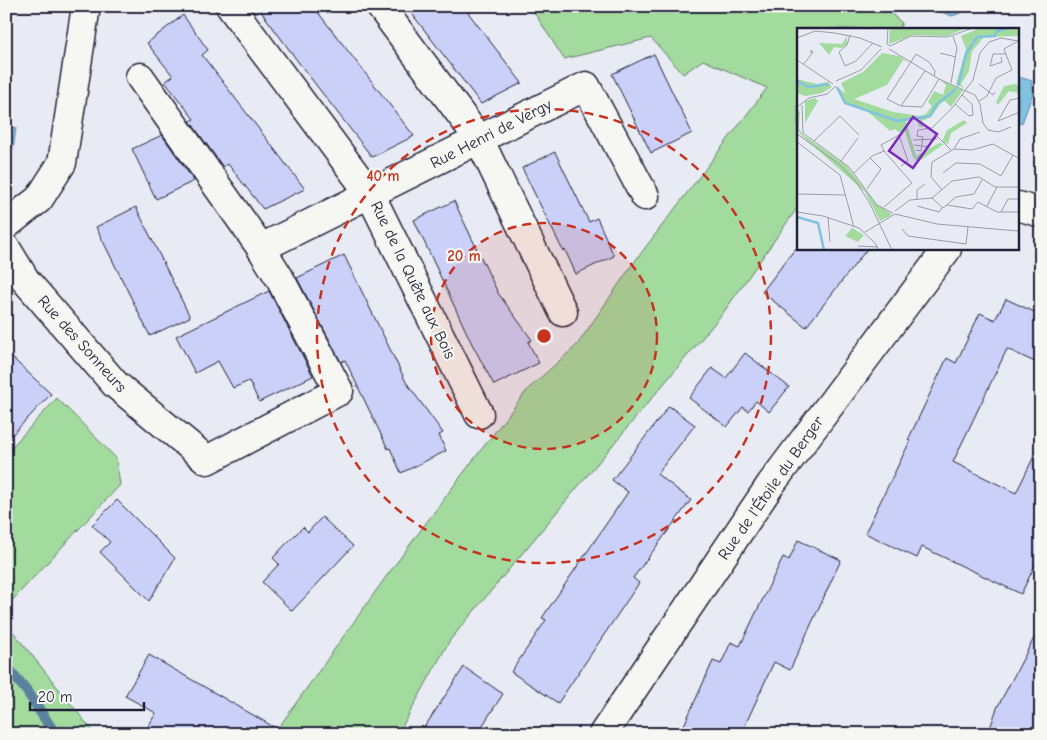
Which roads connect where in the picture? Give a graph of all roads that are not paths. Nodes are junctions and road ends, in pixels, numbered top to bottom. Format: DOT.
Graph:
graph roads {
  1 [pos="86,6"];
  2 [pos="230,6"];
  3 [pos="380,6"];
  4 [pos="140,77"];
  5 [pos="479,139"];
  6 [pos="370,194"];
  7 [pos="645,196"];
  8 [pos="1020,207"];
  9 [pos="1041,213"];
  10 [pos="6,225"];
  11 [pos="6,248"];
  12 [pos="261,248"];
  13 [pos="947,250"];
  14 [pos="563,312"];
  15 [pos="479,414"];
  16 [pos="604,734"];
  1 -- 10 [label="street"];
  2 -- 6 [label="street, Rue de la Quête aux Bois"];
  3 -- 5 [label="street"];
  4 -- 12 [label="street"];
  5 -- 6 [label="street, Rue Henri de Vergy"];
  5 -- 7 [label="street, Rue Henri de Vergy"];
  5 -- 14 [label="street"];
  6 -- 12 [label="street, Rue Henri de Vergy"];
  6 -- 15 [label="street, Rue de la Quête aux Bois"];
  8 -- 9 [label="street"];
  11 -- 12 [label="street, Rue des Sonneurs"];
  13 -- 16 [label="street, Rue de l'Étoile du Berger"];
}
